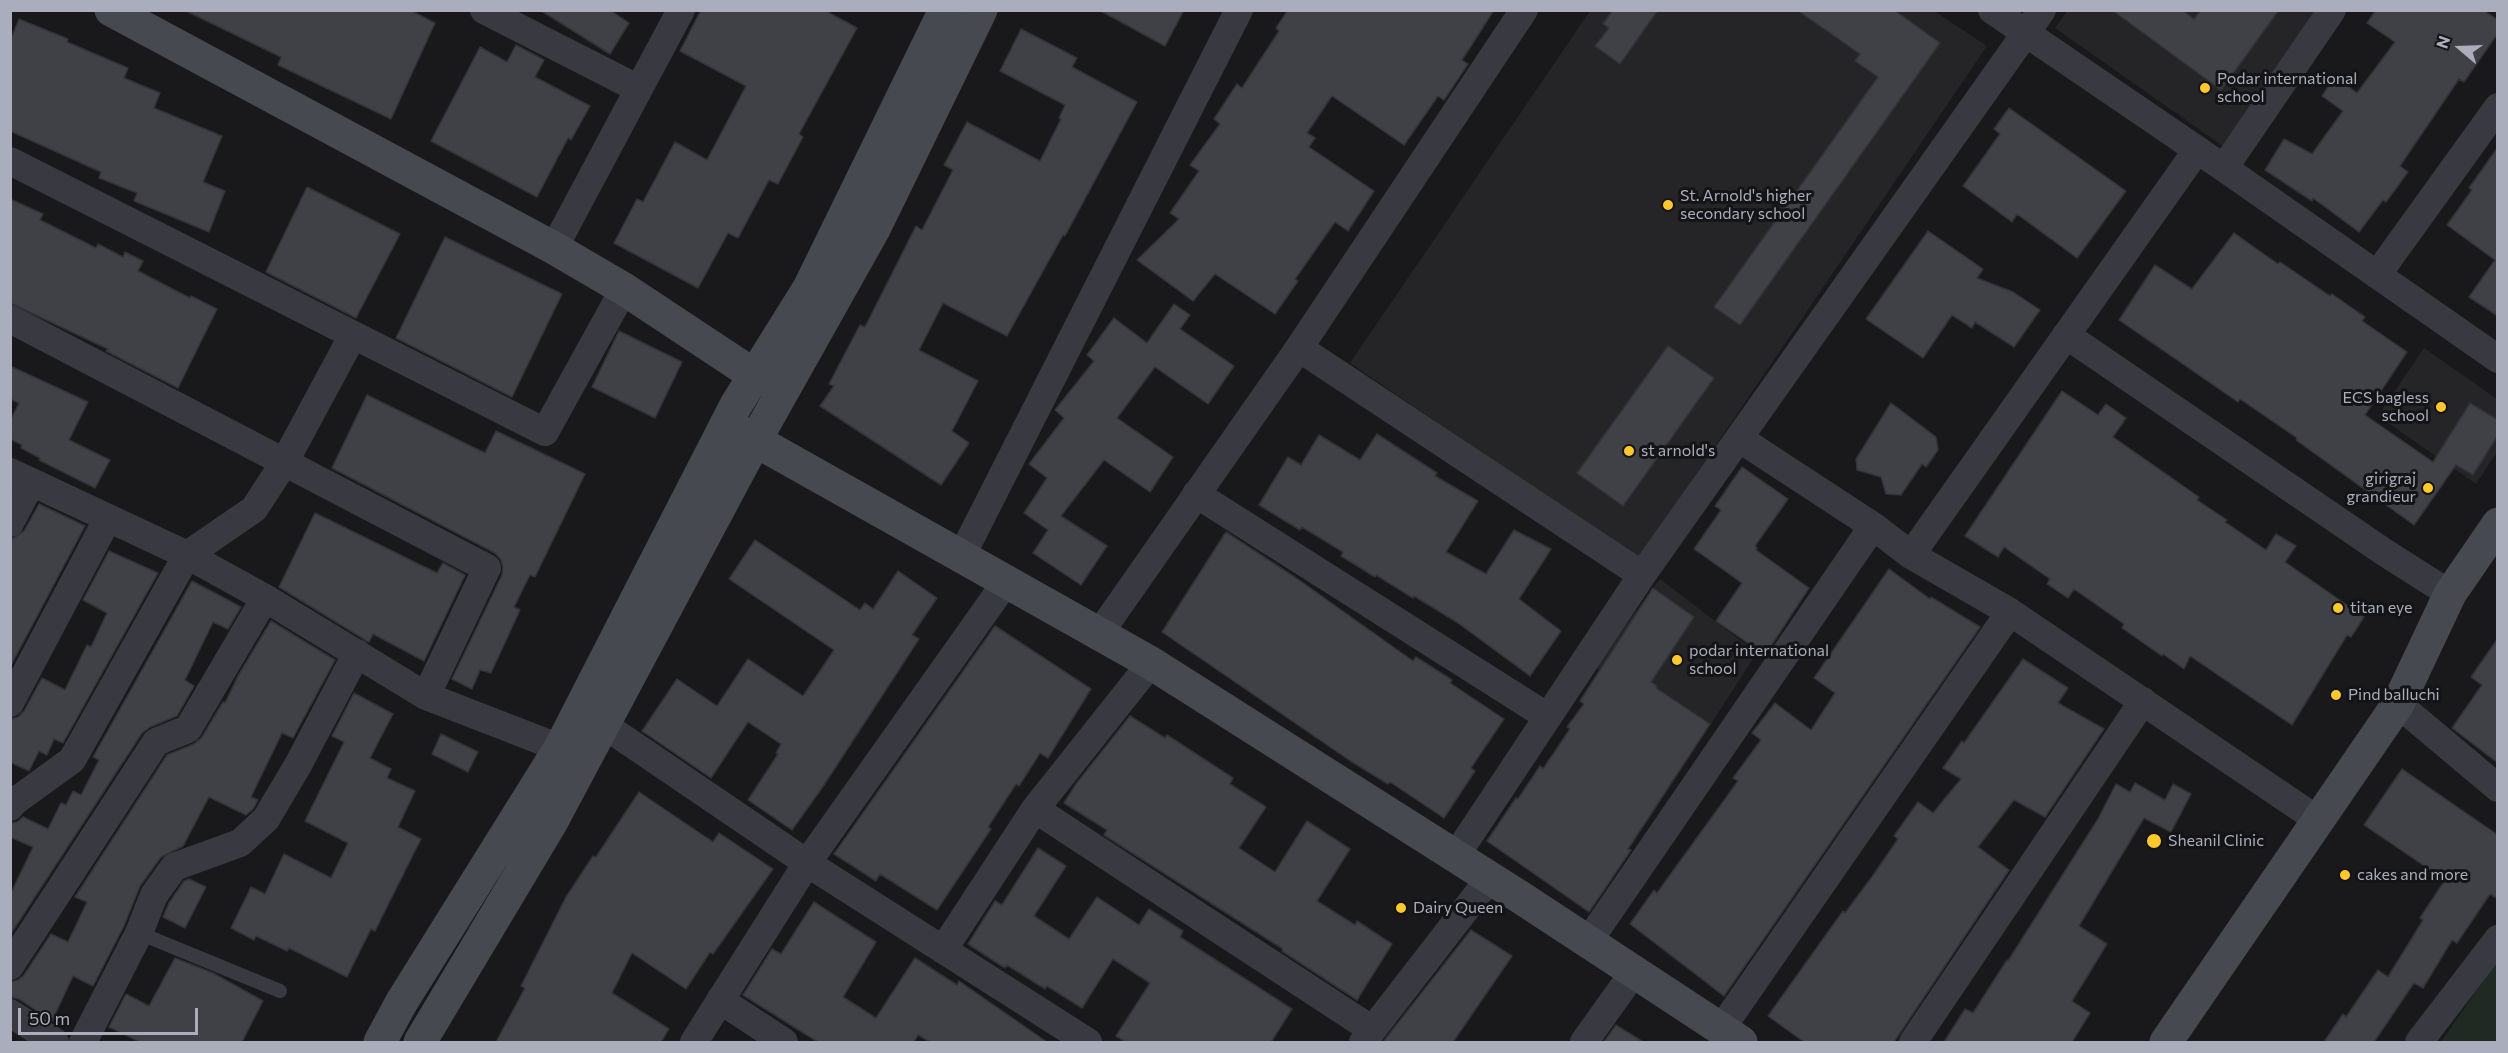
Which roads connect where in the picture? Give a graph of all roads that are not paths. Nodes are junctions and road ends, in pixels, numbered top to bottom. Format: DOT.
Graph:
graph roads {
  1 [pos="111,10"];
  2 [pos="484,10"];
  3 [pos="681,10"];
  4 [pos="945,10"];
  5 [pos="981,10"];
  6 [pos="1239,10"];
  7 [pos="1524,10"];
  8 [pos="1992,10"];
  9 [pos="2332,10"];
  10 [pos="2034,22"];
  11 [pos="639,89"];
  12 [pos="2498,107"];
  13 [pos="2197,150"];
  14 [pos="10,161"];
  15 [pos="2224,168"];
  16 [pos="554,248"];
  17 [pos="2377,275"];
  18 [pos="624,289"];
  19 [pos="10,319"];
  20 [pos="353,335"];
  21 [pos="2066,335"];
  22 [pos="1299,348"];
  23 [pos="2498,359"];
  24 [pos="754,375"];
  25 [pos="784,389"];
  26 [pos="726,424"];
  27 [pos="756,439"];
  28 [pos="1740,439"];
  29 [pos="284,463"];
  30 [pos="21,478"];
  31 [pos="1196,494"];
  32 [pos="108,518"];
  33 [pos="10,523"];
  34 [pos="2498,524"];
  35 [pos="1873,525"];
  36 [pos="187,555"];
  37 [pos="1911,555"];
  38 [pos="961,557"];
  39 [pos="1642,575"];
  40 [pos="1006,582"];
  41 [pos="2450,594"];
  42 [pos="265,598"];
  43 [pos="2010,612"];
  44 [pos="1099,634"];
  45 [pos="357,654"];
  46 [pos="1151,663"];
  47 [pos="426,696"];
  48 [pos="2144,701"];
  49 [pos="10,703"];
  50 [pos="2398,704"];
  51 [pos="1548,717"];
  52 [pos="604,724"];
  53 [pos="560,748"];
  54 [pos="2498,788"];
  55 [pos="10,807"];
  56 [pos="1035,809"];
  57 [pos="2318,820"];
  58 [pos="1455,857"];
  59 [pos="807,863"];
  60 [pos="1490,878"];
  61 [pos="139,933"];
  62 [pos="2498,939"];
  63 [pos="1588,942"];
  64 [pos="943,950"];
  65 [pos="10,966"];
  66 [pos="1634,972"];
  67 [pos="280,991"];
  68 [pos="720,1000"];
  69 [pos="10,1013"];
  70 [pos="1367,1036"];
  71 [pos="1731,1036"];
  72 [pos="39,1038"];
  73 [pos="82,1042"];
  74 [pos="380,1042"];
  75 [pos="420,1042"];
  76 [pos="693,1042"];
  77 [pos="784,1042"];
  78 [pos="1088,1042"];
  79 [pos="1584,1042"];
  80 [pos="1913,1042"];
  81 [pos="2166,1042"];
  82 [pos="2419,1042"];
  1 -- 16 [label="street"];
  2 -- 11 [label="street"];
  3 -- 11 [label="street"];
  4 -- 24 [label="street"];
  5 -- 25 [label="street"];
  6 -- 38 [label="street"];
  7 -- 22 [label="street"];
  8 -- 10 [label="street"];
  9 -- 15 [label="street"];
  10 -- 13 [label="street"];
  10 -- 28 [label="street"];
  11 -- 16 [label="street"];
  12 -- 17 [label="street"];
  13 -- 15 [label="street"];
  13 -- 21 [label="street"];
  14 -- 20 [label="street"];
  15 -- 17 [label="street"];
  16 -- 18 [label="street"];
  17 -- 23 [label="street"];
  18 -- 20 [label="street"];
  18 -- 24 [label="street"];
  19 -- 29 [label="street"];
  20 -- 29 [label="street"];
  21 -- 37 [label="street"];
  21 -- 41 [label="street"];
  22 -- 31 [label="street"];
  22 -- 39 [label="street"];
  24 -- 25 [label="street"];
  24 -- 26 [label="street"];
  25 -- 27 [label="street"];
  26 -- 27 [label="street"];
  26 -- 53 [label="street"];
  27 -- 38 [label="street"];
  27 -- 52 [label="street"];
  28 -- 35 [label="street"];
  28 -- 39 [label="street"];
  29 -- 36 [label="street"];
  29 -- 47 [label="street"];
  30 -- 32 [label="street"];
  30 -- 33 [label="street"];
  31 -- 44 [label="street"];
  31 -- 51 [label="street"];
  32 -- 36 [label="street"];
  32 -- 49 [label="street"];
  34 -- 41 [label="street"];
  35 -- 37 [label="street"];
  35 -- 63 [label="street"];
  36 -- 42 [label="street"];
  36 -- 55 [label="street"];
  37 -- 43 [label="street"];
  38 -- 40 [label="street"];
  39 -- 51 [label="street"];
  40 -- 44 [label="street"];
  40 -- 59 [label="street"];
  41 -- 50 [label="street"];
  42 -- 45 [label="street"];
  42 -- 65 [label="street"];
  43 -- 48 [label="street"];
  43 -- 71 [label="street"];
  44 -- 46 [label="street"];
  45 -- 47 [label="street"];
  45 -- 61 [label="street"];
  46 -- 56 [label="street"];
  46 -- 58 [label="street"];
  47 -- 53 [label="street"];
  48 -- 57 [label="street"];
  48 -- 80 [label="street"];
  50 -- 54 [label="street"];
  50 -- 57 [label="street"];
  51 -- 58 [label="street"];
  52 -- 59 [label="street"];
  52 -- 75 [label="street"];
  53 -- 74 [label="street"];
  56 -- 64 [label="street"];
  56 -- 70 [label="street"];
  57 -- 81 [label="street"];
  58 -- 60 [label="street"];
  59 -- 64 [label="street"];
  59 -- 68 [label="street"];
  60 -- 63 [label="street"];
  60 -- 70 [label="street"];
  61 -- 67 [label="lane"];
  61 -- 73 [label="street"];
  62 -- 82 [label="street"];
  63 -- 66 [label="street"];
  64 -- 78 [label="street"];
  66 -- 71 [label="street"];
  66 -- 79 [label="street"];
  68 -- 76 [label="street"];
  68 -- 77 [label="street"];
  69 -- 72 [label="street"];
}
